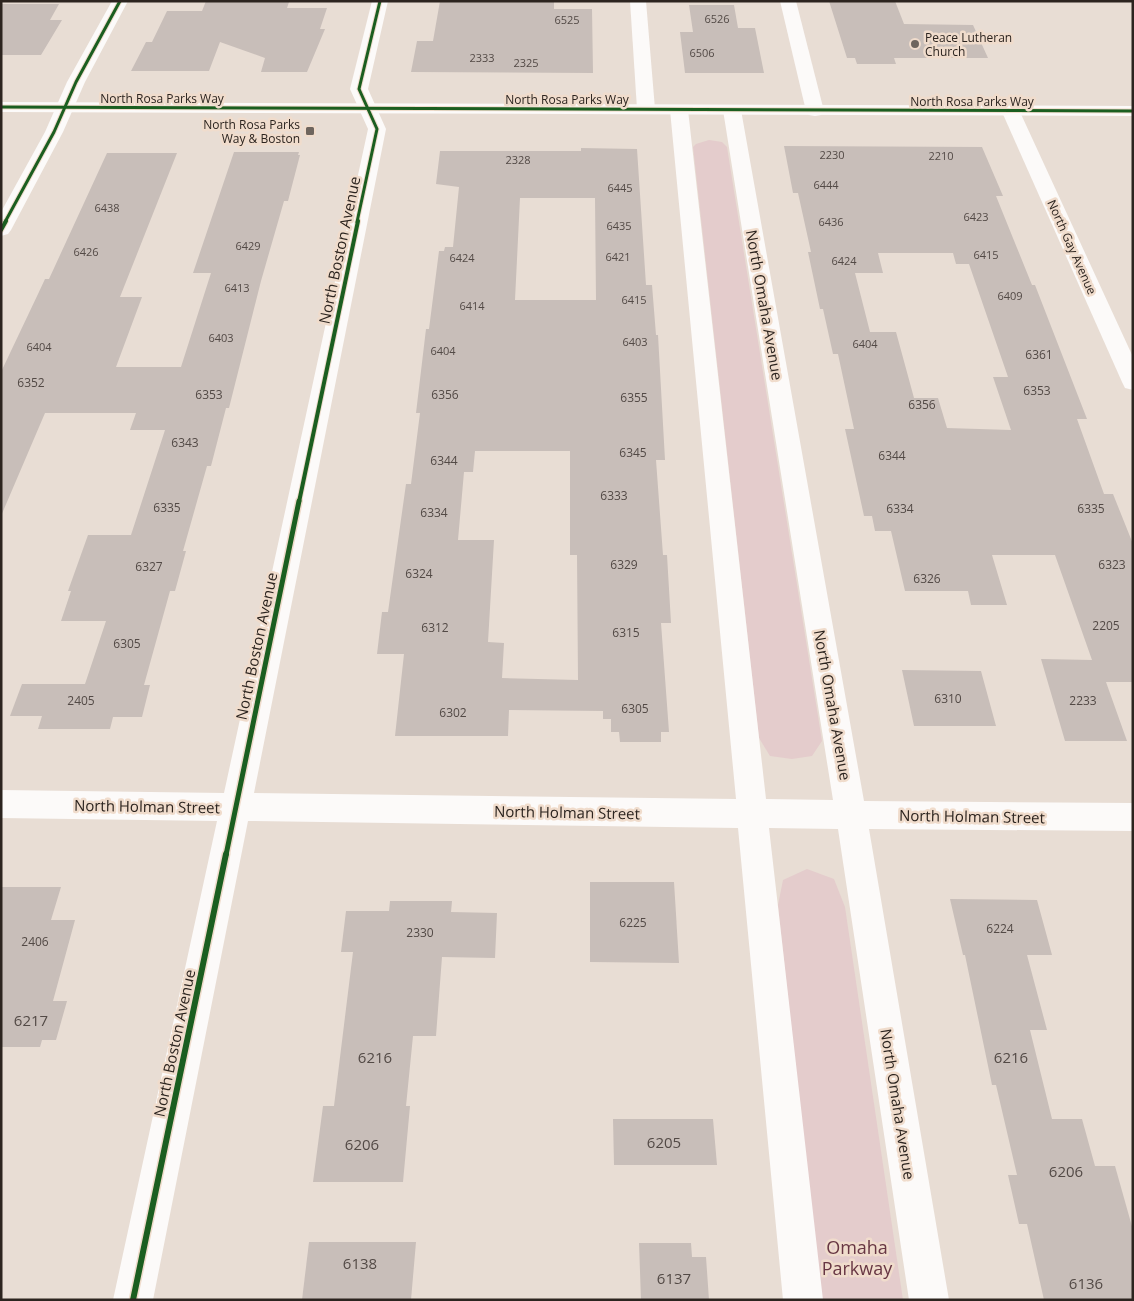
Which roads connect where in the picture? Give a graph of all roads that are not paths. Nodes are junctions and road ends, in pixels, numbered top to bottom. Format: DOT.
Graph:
graph roads {
  1 [pos="120,1"];
  2 [pos="380,1"];
  3 [pos="638,1"];
  4 [pos="788,1"];
  5 [pos="1,107"];
  6 [pos="65,108"];
  7 [pos="368,108"];
  8 [pos="646,110"];
  9 [pos="679,110"];
  10 [pos="732,110"];
  11 [pos="815,110"];
  12 [pos="1133,111"];
  13 [pos="1011,112"];
  14 [pos="1,230"];
  15 [pos="1133,382"];
  16 [pos="1,804"];
  17 [pos="235,808"];
  18 [pos="752,814"];
  19 [pos="851,815"];
  20 [pos="1133,817"];
  21 [pos="133,1300"];
  22 [pos="803,1300"];
  23 [pos="929,1300"];
  1 -- 6 [label="street"];
  2 -- 7 [label="street, North Boston Avenue"];
  3 -- 8 [label="street"];
  4 -- 11 [label="street"];
  5 -- 6 [label="street, North Rosa Parks Way"];
  6 -- 7 [label="street, North Rosa Parks Way"];
  6 -- 14 [label="street"];
  7 -- 8 [label="street, North Rosa Parks Way"];
  7 -- 17 [label="street, North Boston Avenue"];
  8 -- 9 [label="street, North Rosa Parks Way"];
  9 -- 10 [label="street, North Rosa Parks Way"];
  9 -- 18 [label="street"];
  10 -- 11 [label="street, North Rosa Parks Way"];
  10 -- 19 [label="street, North Omaha Avenue"];
  11 -- 13 [label="street, North Rosa Parks Way"];
  12 -- 13 [label="street, North Rosa Parks Way"];
  13 -- 15 [label="street, North Gay Avenue"];
  16 -- 17 [label="street, North Holman Street"];
  17 -- 18 [label="street, North Holman Street"];
  17 -- 21 [label="street, North Boston Avenue"];
  18 -- 19 [label="street, North Holman Street"];
  18 -- 22 [label="street"];
  19 -- 20 [label="street, North Holman Street"];
  19 -- 23 [label="street, North Omaha Avenue"];
}
